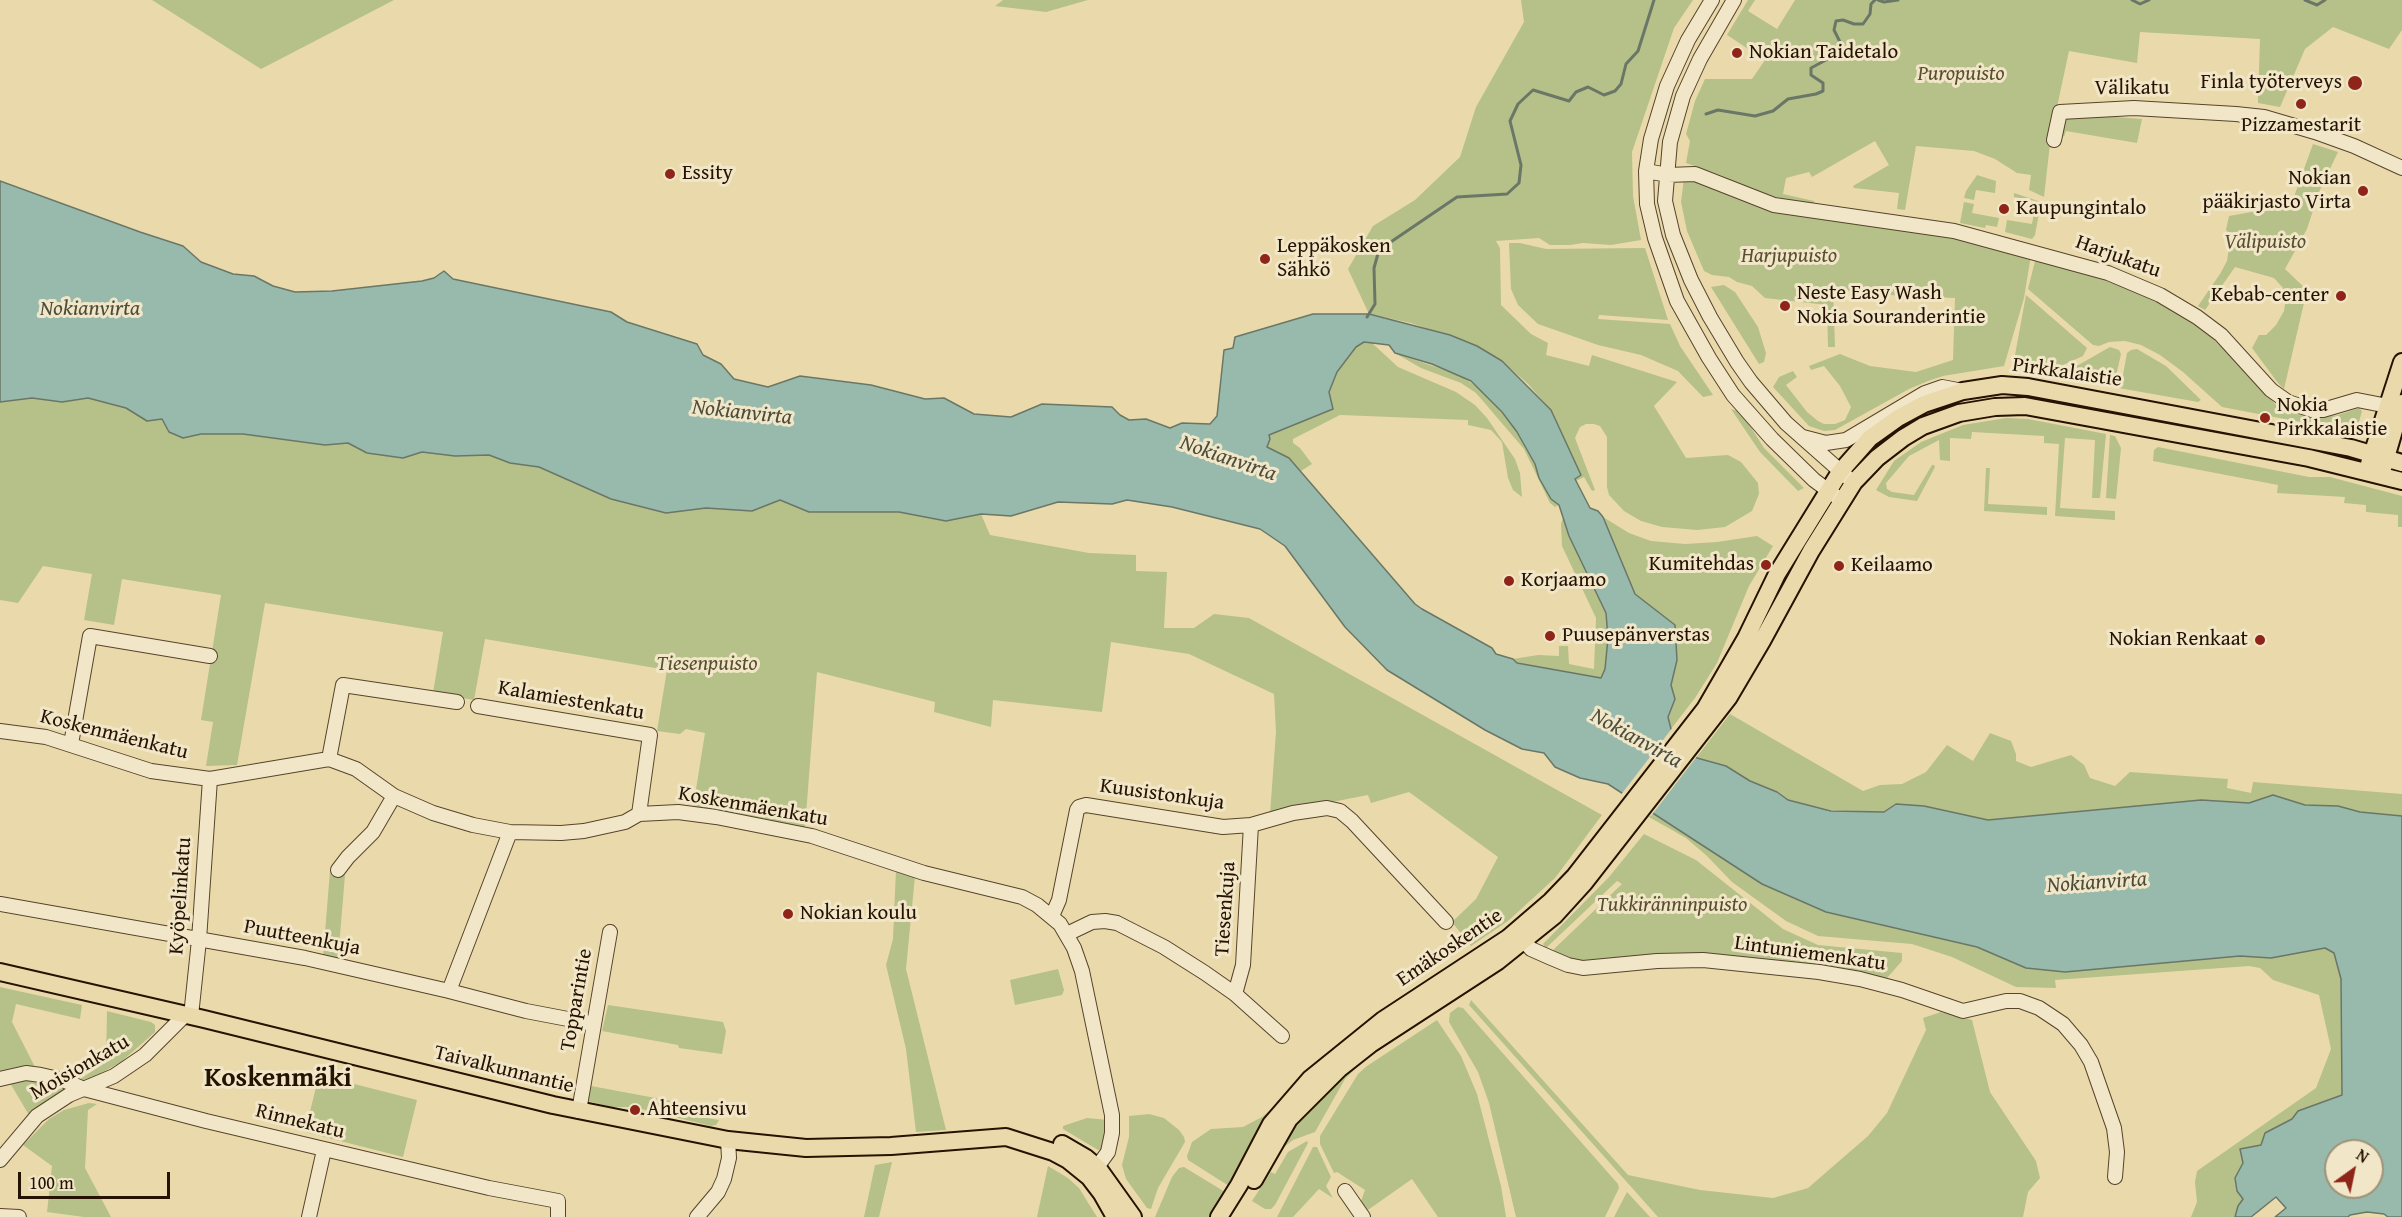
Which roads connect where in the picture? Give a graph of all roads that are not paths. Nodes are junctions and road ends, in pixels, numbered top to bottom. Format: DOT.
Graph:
graph roads {
  1 [pos="1712,0"];
  2 [pos="1734,0"];
  3 [pos="2054,140"];
  4 [pos="2402,168"];
  5 [pos="1646,171"];
  6 [pos="1668,175"];
  7 [pos="2402,362"];
  8 [pos="1963,391"];
  9 [pos="2396,406"];
  10 [pos="1798,435"];
  11 [pos="2387,458"];
  12 [pos="1840,471"];
  13 [pos="2374,473"];
  14 [pos="2402,481"];
  15 [pos="1854,482"];
  16 [pos="1827,490"];
  17 [pos="1841,500"];
  18 [pos="210,656"];
  19 [pos="457,702"];
  20 [pos="478,706"];
  21 [pos="1710,712"];
  22 [pos="0,731"];
  23 [pos="71,744"];
  24 [pos="329,759"];
  25 [pos="210,779"];
  26 [pos="394,796"];
  27 [pos="639,814"];
  28 [pos="1251,825"];
  29 [pos="1620,827"];
  30 [pos="510,832"];
  31 [pos="338,870"];
  32 [pos="0,904"];
  33 [pos="1052,916"];
  34 [pos="1446,922"];
  35 [pos="610,932"];
  36 [pos="1067,934"];
  37 [pos="199,940"];
  38 [pos="1524,941"];
  39 [pos="0,972"];
  40 [pos="449,991"];
  41 [pos="1235,994"];
  42 [pos="188,1015"];
  43 [pos="594,1024"];
  44 [pos="1282,1036"];
  45 [pos="0,1079"];
  46 [pos="84,1089"];
  47 [pos="579,1111"];
  48 [pos="728,1140"];
  49 [pos="324,1150"];
  50 [pos="0,1160"];
  51 [pos="1093,1173"];
  52 [pos="2115,1177"];
  53 [pos="1345,1191"];
  54 [pos="0,1216"];
  55 [pos="19,1217"];
  56 [pos="309,1217"];
  57 [pos="558,1217"];
  58 [pos="697,1217"];
  59 [pos="1115,1217"];
  60 [pos="1133,1217"];
  61 [pos="1219,1217"];
  62 [pos="1232,1217"];
  63 [pos="1363,1217"];
  1 -- 5 [label="street"];
  2 -- 6 [label="street"];
  3 -- 4 [label="street, Välikatu"];
  5 -- 6 [label="street, Harjukatu"];
  5 -- 16 [label="street"];
  6 -- 9 [label="street, Harjukatu"];
  6 -- 10 [label="street"];
  7 -- 9 [label="main road"];
  8 -- 10 [label="street"];
  8 -- 11 [label="main road, Pirkkalaistie"];
  8 -- 12 [label="main road, Pirkkalaistie"];
  9 -- 11 [label="main road"];
  10 -- 12 [label="street"];
  11 -- 13 [label="main road"];
  12 -- 15 [label="street"];
  12 -- 16 [label="main road, Pirkkalaistie"];
  13 -- 14 [label="main road, Pirkkalaistie"];
  13 -- 15 [label="main road, Pirkkalaistie"];
  15 -- 17 [label="main road, Pirkkalaistie"];
  16 -- 17 [label="street"];
  16 -- 21 [label="main road, Pirkkalaistie"];
  17 -- 21 [label="main road, Pirkkalaistie"];
  18 -- 23 [label="street"];
  19 -- 24 [label="street"];
  20 -- 27 [label="street, Kalamiestenkatu"];
  21 -- 29 [label="main road, Emäkoskentie"];
  22 -- 23 [label="street, Koskenmäenkatu"];
  23 -- 25 [label="street, Koskenmäenkatu"];
  24 -- 25 [label="street, Koskenmäenkatu"];
  24 -- 26 [label="street, Koskenmäenkatu"];
  25 -- 37 [label="street, Kyöpelinkatu"];
  26 -- 30 [label="street, Koskenmäenkatu"];
  26 -- 31 [label="street"];
  27 -- 30 [label="street, Koskenmäenkatu"];
  27 -- 33 [label="street, Koskenmäenkatu"];
  28 -- 33 [label="street, Kuusistonkuja"];
  28 -- 34 [label="street, Kuusistonkuja"];
  28 -- 41 [label="street, Tiesenkuja"];
  29 -- 38 [label="main road, Emäkoskentie"];
  29 -- 61 [label="main road, Emäkoskentie"];
  30 -- 40 [label="street"];
  32 -- 37 [label="street, Puutteenkuja"];
  33 -- 36 [label="street, Koskenmäenkatu"];
  35 -- 43 [label="street, Topparintie"];
  36 -- 41 [label="street"];
  36 -- 51 [label="street, Koskenmäenkatu"];
  37 -- 40 [label="street, Puutteenkuja"];
  37 -- 42 [label="street, Kyöpelinkatu"];
  38 -- 52 [label="street, Lintuniemenkatu"];
  38 -- 62 [label="main road, Emäkoskentie"];
  39 -- 42 [label="main road, Taivalkunnantie"];
  40 -- 43 [label="street, Puutteenkuja"];
  41 -- 44 [label="street"];
  42 -- 46 [label="street, Moisionkatu"];
  42 -- 47 [label="main road, Taivalkunnantie"];
  43 -- 47 [label="street, Topparintie"];
  45 -- 46 [label="street, Rinnekatu"];
  46 -- 49 [label="street, Rinnekatu"];
  46 -- 50 [label="street, Moisionkatu"];
  47 -- 48 [label="main road, Taivalkunnantie"];
  48 -- 51 [label="main road, Taivalkunnantie"];
  48 -- 58 [label="street"];
  49 -- 56 [label="street"];
  49 -- 57 [label="street, Rinnekatu"];
  51 -- 59 [label="main road, Taivalkunnantie"];
  51 -- 60 [label="main road, Taivalkunnantie"];
  53 -- 63 [label="street"];
  54 -- 55 [label="street"];
}
